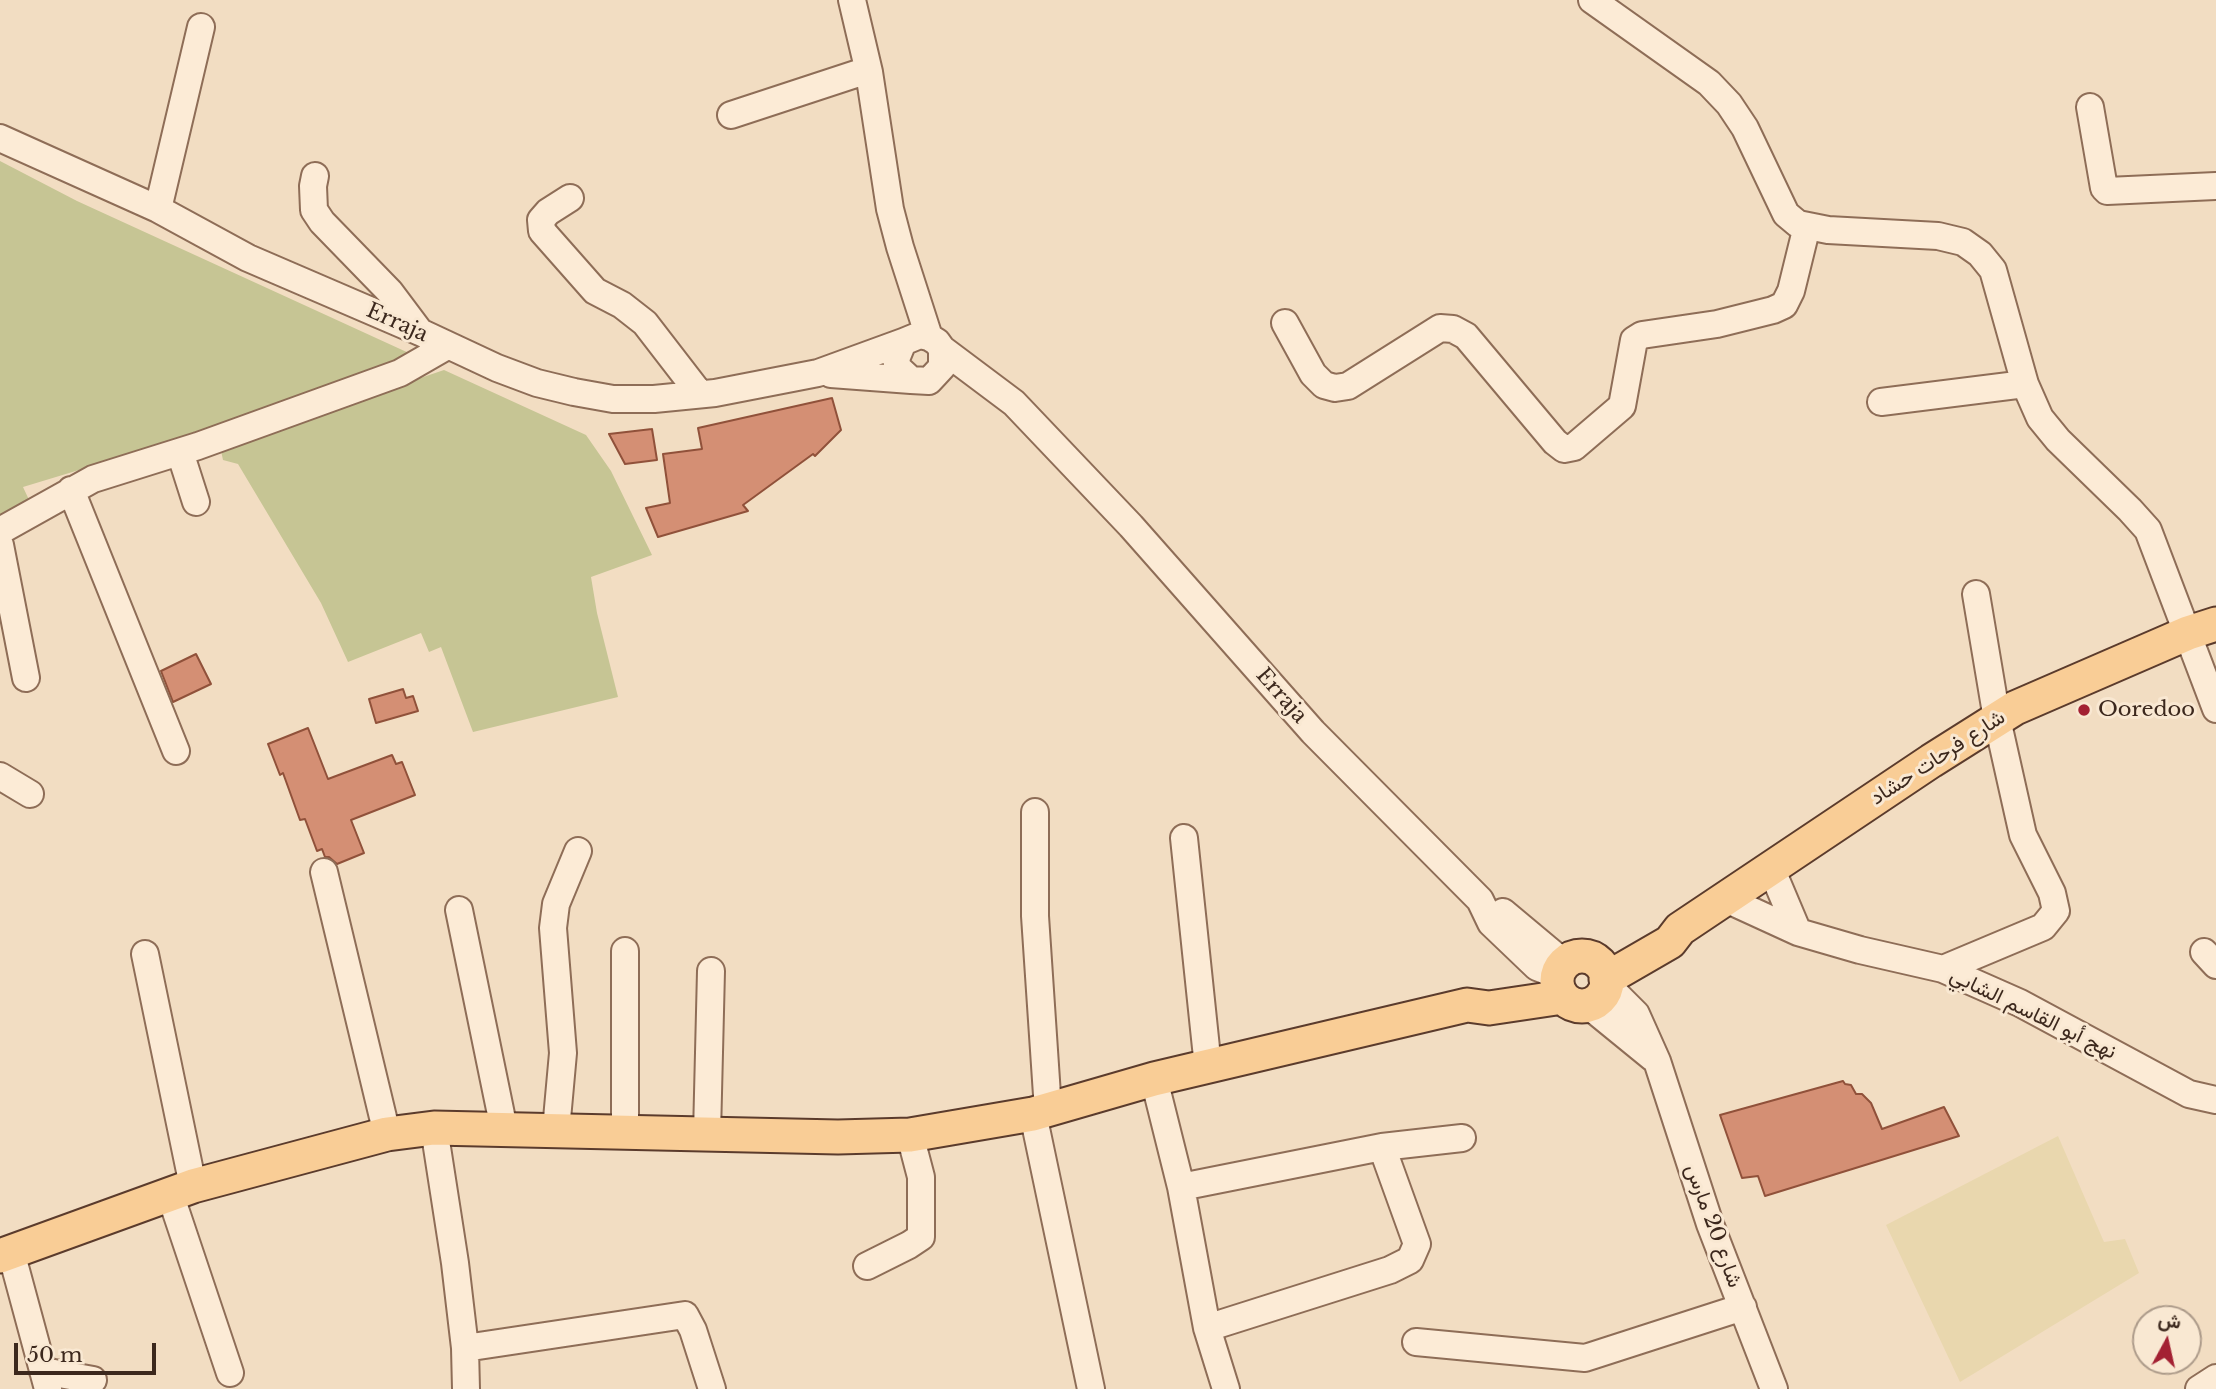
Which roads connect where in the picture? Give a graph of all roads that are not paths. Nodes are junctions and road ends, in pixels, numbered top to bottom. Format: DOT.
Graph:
graph roads {
  1 [pos="852,0"];
  2 [pos="1592,0"];
  3 [pos="201,27"];
  4 [pos="868,70"];
  5 [pos="2090,107"];
  6 [pos="731,115"];
  7 [pos="0,138"];
  8 [pos="316,176"];
  9 [pos="2216,186"];
  10 [pos="570,198"];
  11 [pos="158,209"];
  12 [pos="1807,226"];
  13 [pos="1285,323"];
  14 [pos="420,332"];
  15 [pos="921,341"];
  16 [pos="447,346"];
  17 [pos="818,373"];
  18 [pos="920,381"];
  19 [pos="2025,384"];
  20 [pos="699,393"];
  21 [pos="1881,402"];
  22 [pos="1014,403"];
  23 [pos="180,452"];
  24 [pos="71,490"];
  25 [pos="196,502"];
  26 [pos="0,531"];
  27 [pos="0,545"];
  28 [pos="1976,594"];
  29 [pos="2202,628"];
  30 [pos="26,678"];
  31 [pos="2216,709"];
  32 [pos="1997,719"];
  33 [pos="176,751"];
  34 [pos="0,776"];
  35 [pos="30,794"];
  36 [pos="1035,812"];
  37 [pos="1184,838"];
  38 [pos="578,851"];
  39 [pos="1771,868"];
  40 [pos="324,872"];
  41 [pos="1726,899"];
  42 [pos="459,910"];
  43 [pos="1798,932"];
  44 [pos="625,951"];
  45 [pos="145,954"];
  46 [pos="1943,969"];
  47 [pos="711,971"];
  48 [pos="1580,981"];
  49 [pos="1208,1067"];
  50 [pos="1154,1079"];
  51 [pos="2216,1100"];
  52 [pos="1040,1112"];
  53 [pos="434,1128"];
  54 [pos="504,1129"];
  55 [pos="556,1130"];
  56 [pos="625,1131"];
  57 [pos="387,1134"];
  58 [pos="707,1134"];
  59 [pos="910,1135"];
  60 [pos="1462,1138"];
  61 [pos="1382,1147"];
  62 [pos="1181,1187"];
  63 [pos="182,1190"];
  64 [pos="5,1254"];
  65 [pos="867,1266"];
  66 [pos="1742,1307"];
  67 [pos="1207,1328"];
  68 [pos="1416,1342"];
  69 [pos="465,1348"];
  70 [pos="230,1373"];
  71 [pos="2216,1378"];
  72 [pos="45,1380"];
  73 [pos="93,1380"];
  74 [pos="466,1389"];
  75 [pos="712,1389"];
  76 [pos="1091,1389"];
  77 [pos="1226,1389"];
  78 [pos="1774,1389"];
  79 [pos="2199,1389"];
  1 -- 4 [label="street"];
  2 -- 12 [label="street"];
  3 -- 11 [label="street"];
  4 -- 6 [label="street"];
  4 -- 15 [label="street"];
  5 -- 9 [label="street"];
  7 -- 11 [label="street, Erraja"];
  8 -- 14 [label="street"];
  10 -- 20 [label="street"];
  11 -- 14 [label="street, Erraja"];
  12 -- 13 [label="street"];
  12 -- 19 [label="street"];
  14 -- 16 [label="street, Erraja"];
  15 -- 17 [label="street"];
  15 -- 18 [label="street"];
  15 -- 18 [label="street"];
  15 -- 22 [label="street, Erraja"];
  16 -- 20 [label="street, Erraja"];
  16 -- 23 [label="street"];
  17 -- 18 [label="street"];
  17 -- 20 [label="street, Erraja"];
  18 -- 22 [label="street"];
  19 -- 21 [label="street"];
  19 -- 29 [label="street"];
  22 -- 48 [label="street, Erraja"];
  23 -- 24 [label="street"];
  23 -- 25 [label="street"];
  24 -- 26 [label="street"];
  24 -- 33 [label="street"];
  27 -- 30 [label="street"];
  28 -- 32 [label="street"];
  29 -- 31 [label="street"];
  29 -- 32 [label="main road, شارع فرحات حشاد"];
  32 -- 39 [label="main road, شارع فرحات حشاد"];
  32 -- 46 [label="street"];
  34 -- 35 [label="street"];
  36 -- 52 [label="street"];
  37 -- 49 [label="street"];
  38 -- 55 [label="street"];
  39 -- 41 [label="main road, شارع فرحات حشاد"];
  39 -- 43 [label="street"];
  40 -- 57 [label="street"];
  41 -- 43 [label="street, نهج أبو القاسم الشابي"];
  41 -- 48 [label="main road, شارع فرحات حشاد"];
  42 -- 54 [label="street"];
  43 -- 46 [label="street, نهج أبو القاسم الشابي"];
  44 -- 56 [label="street"];
  45 -- 63 [label="street"];
  46 -- 51 [label="street, نهج أبو القاسم الشابي"];
  47 -- 58 [label="street"];
  48 -- 49 [label="main road"];
  48 -- 66 [label="street, شارع 20 مارس"];
  49 -- 50 [label="main road"];
  50 -- 52 [label="main road"];
  50 -- 62 [label="street"];
  52 -- 59 [label="main road"];
  52 -- 76 [label="street"];
  53 -- 54 [label="main road"];
  53 -- 57 [label="main road"];
  53 -- 69 [label="street"];
  54 -- 55 [label="main road"];
  55 -- 56 [label="main road"];
  56 -- 58 [label="main road"];
  57 -- 63 [label="main road"];
  58 -- 59 [label="main road"];
  59 -- 65 [label="street"];
  60 -- 61 [label="street"];
  61 -- 62 [label="street"];
  61 -- 67 [label="street"];
  62 -- 67 [label="street"];
  63 -- 64 [label="main road"];
  63 -- 70 [label="street"];
  64 -- 72 [label="street"];
  66 -- 68 [label="street"];
  66 -- 78 [label="street, شارع 20 مارس"];
  67 -- 77 [label="street"];
  69 -- 74 [label="street"];
  69 -- 75 [label="street"];
  71 -- 79 [label="street"];
  72 -- 73 [label="street"];
}
